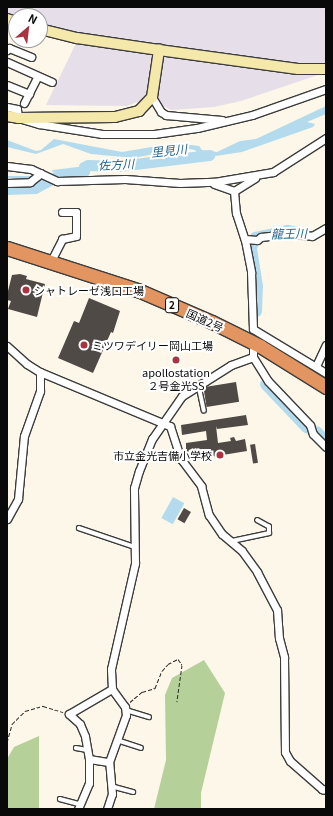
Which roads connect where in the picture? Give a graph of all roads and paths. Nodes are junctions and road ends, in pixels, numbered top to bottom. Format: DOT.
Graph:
graph roads {
  1 [pos="48,31"];
  2 [pos="7,50"];
  3 [pos="159,50"];
  4 [pos="31,57"];
  5 [pos="7,62"];
  6 [pos="326,69"];
  7 [pos="38,76"];
  8 [pos="52,82"];
  9 [pos="7,85"];
  10 [pos="326,89"];
  11 [pos="29,94"];
  12 [pos="152,96"];
  13 [pos="24,103"];
  14 [pos="7,107"];
  15 [pos="7,116"];
  16 [pos="18,118"];
  17 [pos="225,120"];
  18 [pos="326,138"];
  19 [pos="7,166"];
  20 [pos="44,175"];
  21 [pos="257,176"];
  22 [pos="7,183"];
  23 [pos="210,183"];
  24 [pos="234,191"];
  25 [pos="62,212"];
  26 [pos="326,228"];
  27 [pos="250,239"];
  28 [pos="7,248"];
  29 [pos="51,261"];
  30 [pos="326,345"];
  31 [pos="7,346"];
  32 [pos="316,366"];
  33 [pos="40,372"];
  34 [pos="326,372"];
  35 [pos="199,386"];
  36 [pos="326,387"];
  37 [pos="204,410"];
  38 [pos="165,422"];
  39 [pos="326,447"];
  40 [pos="7,519"];
  41 [pos="258,521"];
  42 [pos="79,528"];
  43 [pos="232,541"];
  44 [pos="136,547"];
  45 [pos="112,689"];
  46 [pos="177,702"];
  47 [pos="125,708"];
  48 [pos="69,714"];
  49 [pos="149,717"];
  50 [pos="117,740"];
  51 [pos="7,742"];
  52 [pos="76,748"];
  53 [pos="141,748"];
  54 [pos="88,751"];
  55 [pos="89,759"];
  56 [pos="109,762"];
  57 [pos="111,786"];
  58 [pos="326,790"];
  59 [pos="133,792"];
  60 [pos="60,799"];
  61 [pos="79,806"];
  62 [pos="107,809"];
  1 -- 3 [label="street"];
  2 -- 4 [label="street"];
  3 -- 6 [label="street"];
  3 -- 12 [label="street"];
  5 -- 7 [label="street"];
  7 -- 8 [label="street"];
  7 -- 11 [label="street"];
  9 -- 11 [label="street"];
  10 -- 17 [label="street"];
  11 -- 13 [label="street"];
  12 -- 16 [label="street"];
  12 -- 17 [label="street"];
  14 -- 16 [label="street"];
  15 -- 16 [label="street"];
  16 -- 17 [label="street"];
  18 -- 21 [label="street"];
  19 -- 20 [label="street"];
  20 -- 22 [label="street"];
  20 -- 23 [label="street"];
  21 -- 23 [label="street"];
  21 -- 24 [label="street"];
  23 -- 24 [label="street"];
  24 -- 27 [label="street"];
  25 -- 29 [label="street"];
  26 -- 27 [label="street"];
  27 -- 32 [label="street"];
  28 -- 29 [label="highway, 国道2号 / 2"];
  29 -- 36 [label="highway, 国道2号 / 2"];
  30 -- 32 [label="street"];
  31 -- 33 [label="street"];
  32 -- 34 [label="street"];
  33 -- 38 [label="street"];
  33 -- 40 [label="street"];
  35 -- 37 [label="lane"];
  35 -- 38 [label="street"];
  35 -- 39 [label="street"];
  38 -- 43 [label="street"];
  38 -- 44 [label="street"];
  41 -- 43 [label="lane"];
  42 -- 44 [label="lane"];
  43 -- 58 [label="street"];
  44 -- 45 [label="street"];
  45 -- 47 [label="street"];
  45 -- 48 [label="street"];
  46 -- 47 [label="path"];
  47 -- 49 [label="lane"];
  47 -- 50 [label="street"];
  48 -- 51 [label="path"];
  48 -- 54 [label="street"];
  50 -- 53 [label="lane"];
  50 -- 56 [label="street"];
  52 -- 54 [label="lane"];
  54 -- 55 [label="street"];
  55 -- 56 [label="street"];
  55 -- 61 [label="street"];
  56 -- 57 [label="street"];
  57 -- 59 [label="lane"];
  57 -- 62 [label="street"];
  60 -- 61 [label="lane"];
}
